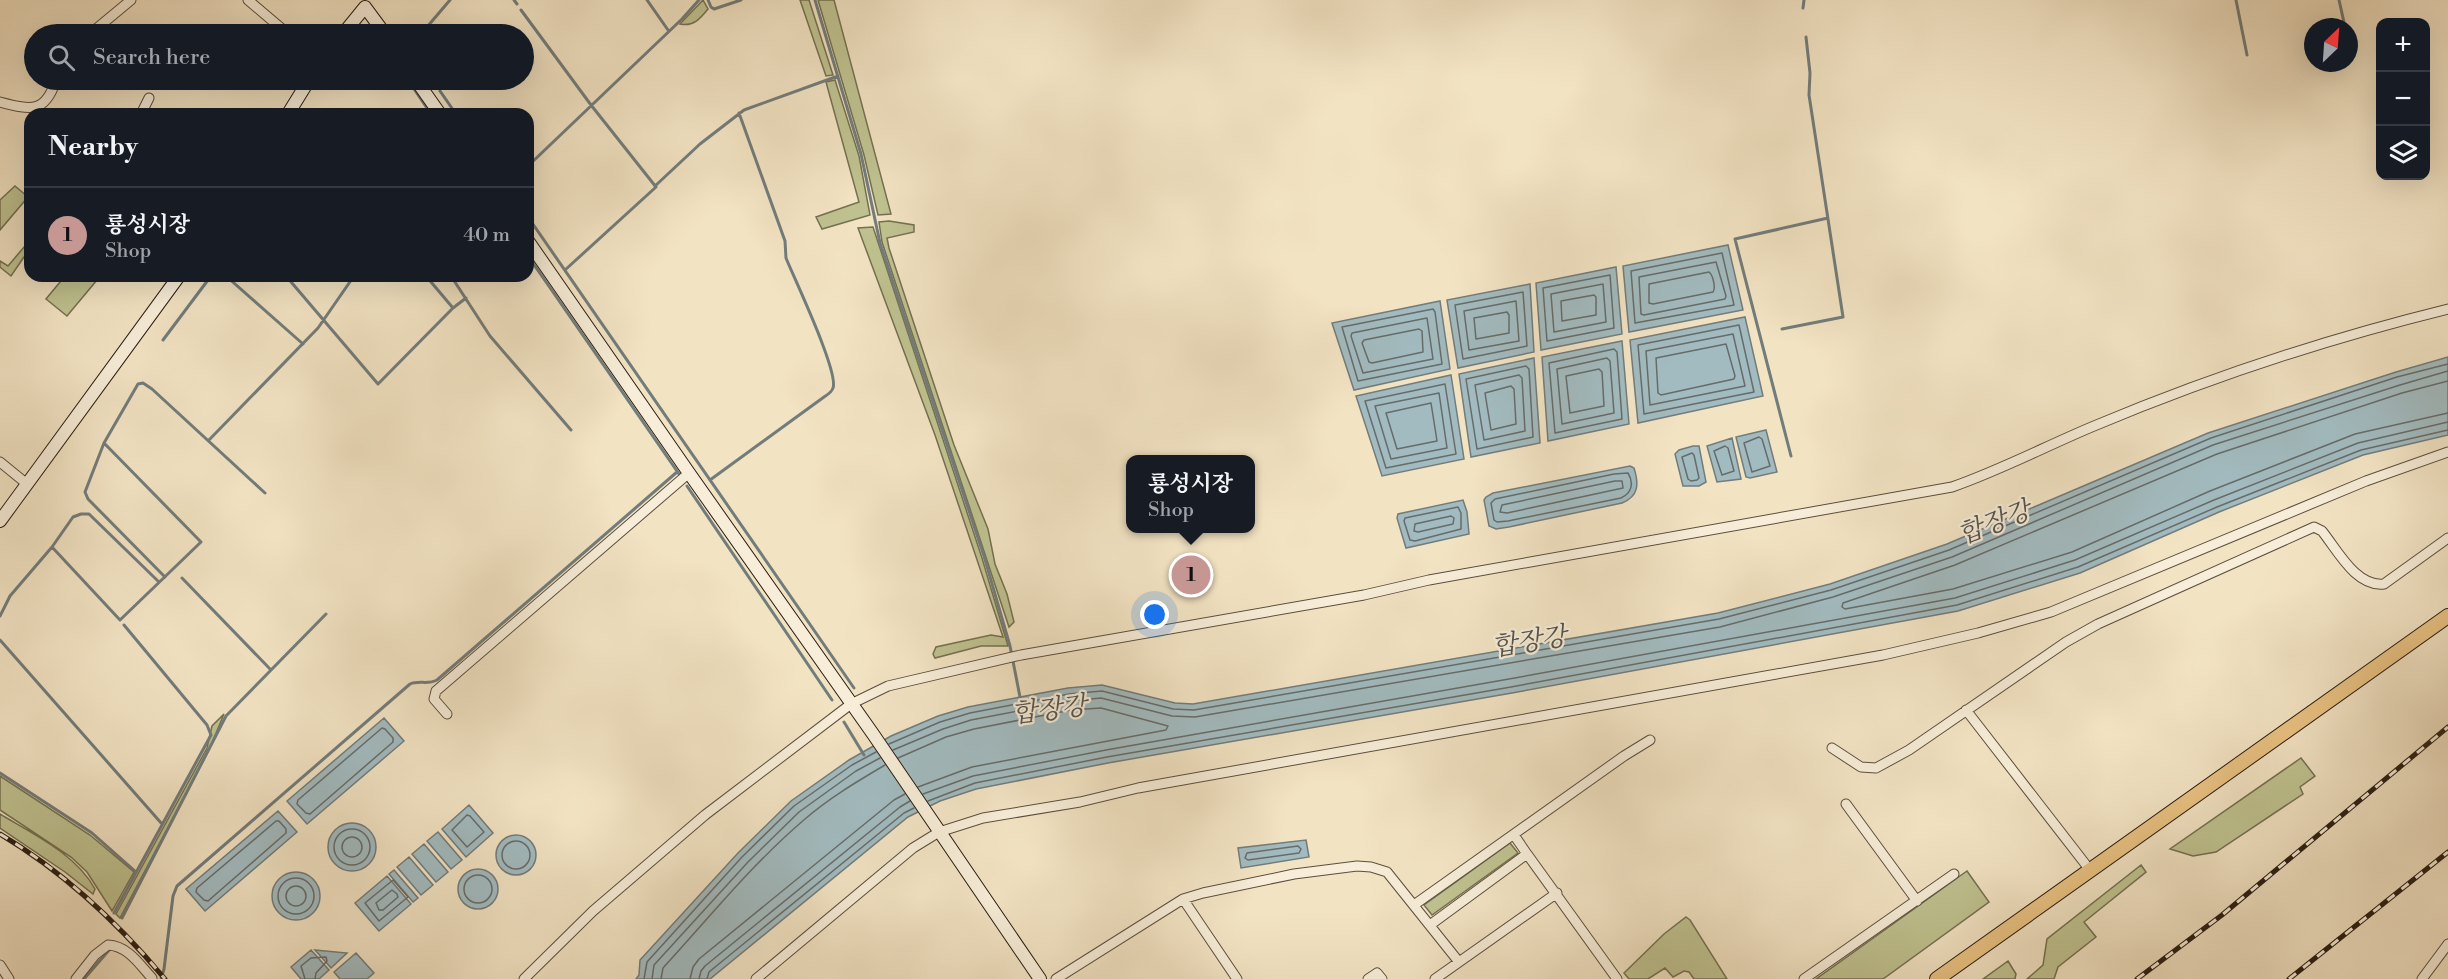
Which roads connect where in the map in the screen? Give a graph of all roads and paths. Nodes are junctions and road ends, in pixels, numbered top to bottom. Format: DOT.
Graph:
graph roads {
  1 [pos="131,0"];
  2 [pos="248,0"];
  3 [pos="368,3"];
  4 [pos="106,24"];
  5 [pos="276,24"];
  6 [pos="351,24"];
  7 [pos="380,24"];
  8 [pos="52,90"];
  9 [pos="303,90"];
  10 [pos="423,90"];
  11 [pos="149,98"];
  12 [pos="0,102"];
  13 [pos="34,108"];
  14 [pos="144,108"];
  15 [pos="292,108"];
  16 [pos="436,108"];
  17 [pos="24,109"];
  18 [pos="534,250"];
  19 [pos="175,282"];
  20 [pos="2448,309"];
  21 [pos="2448,452"];
  22 [pos="0,462"];
  23 [pos="689,474"];
  24 [pos="27,484"];
  25 [pos="0,521"];
  26 [pos="2448,538"];
  27 [pos="2448,616"];
  28 [pos="851,704"];
  29 [pos="1966,710"];
  30 [pos="447,714"];
  31 [pos="1650,740"];
  32 [pos="1832,748"];
  33 [pos="1846,804"];
  34 [pos="936,828"];
  35 [pos="1514,835"];
  36 [pos="1527,854"];
  37 [pos="2090,870"];
  38 [pos="1954,874"];
  39 [pos="1557,893"];
  40 [pos="1183,899"];
  41 [pos="1917,900"];
  42 [pos="1414,905"];
  43 [pos="1430,925"];
  44 [pos="2448,944"];
  45 [pos="1459,962"];
  46 [pos="0,965"];
  47 [pos="152,978"];
  48 [pos="9,979"];
  49 [pos="76,979"];
  50 [pos="524,979"];
  51 [pos="756,979"];
  52 [pos="1040,979"];
  53 [pos="1056,979"];
  54 [pos="1237,979"];
  55 [pos="1368,979"];
  56 [pos="1382,979"];
  57 [pos="1435,979"];
  58 [pos="1617,979"];
  59 [pos="1804,979"];
  60 [pos="1937,979"];
  61 [pos="2422,979"];
  1 -- 4 [label="street"];
  2 -- 5 [label="street"];
  3 -- 6 [label="street"];
  3 -- 7 [label="street"];
  8 -- 13 [label="street"];
  9 -- 15 [label="street"];
  10 -- 16 [label="street"];
  11 -- 14 [label="street"];
  12 -- 17 [label="street"];
  18 -- 23 [label="street"];
  19 -- 24 [label="street"];
  20 -- 28 [label="street"];
  21 -- 34 [label="street"];
  22 -- 24 [label="street"];
  23 -- 28 [label="street"];
  23 -- 30 [label="street"];
  24 -- 25 [label="street"];
  26 -- 29 [label="street"];
  27 -- 37 [label="main road"];
  28 -- 34 [label="street"];
  28 -- 50 [label="street"];
  29 -- 32 [label="street"];
  29 -- 37 [label="street"];
  31 -- 35 [label="street"];
  33 -- 41 [label="street"];
  34 -- 51 [label="street"];
  34 -- 52 [label="street"];
  35 -- 36 [label="street"];
  35 -- 42 [label="street"];
  36 -- 39 [label="street"];
  36 -- 43 [label="street"];
  37 -- 60 [label="main road"];
  38 -- 41 [label="street"];
  39 -- 45 [label="street"];
  39 -- 58 [label="street"];
  40 -- 42 [label="street"];
  40 -- 53 [label="street"];
  40 -- 54 [label="street"];
  41 -- 59 [label="street"];
  42 -- 43 [label="street"];
  43 -- 45 [label="street"];
  44 -- 61 [label="street"];
  45 -- 57 [label="street"];
  46 -- 48 [label="street"];
  47 -- 49 [label="street"];
  55 -- 56 [label="street"];
}
